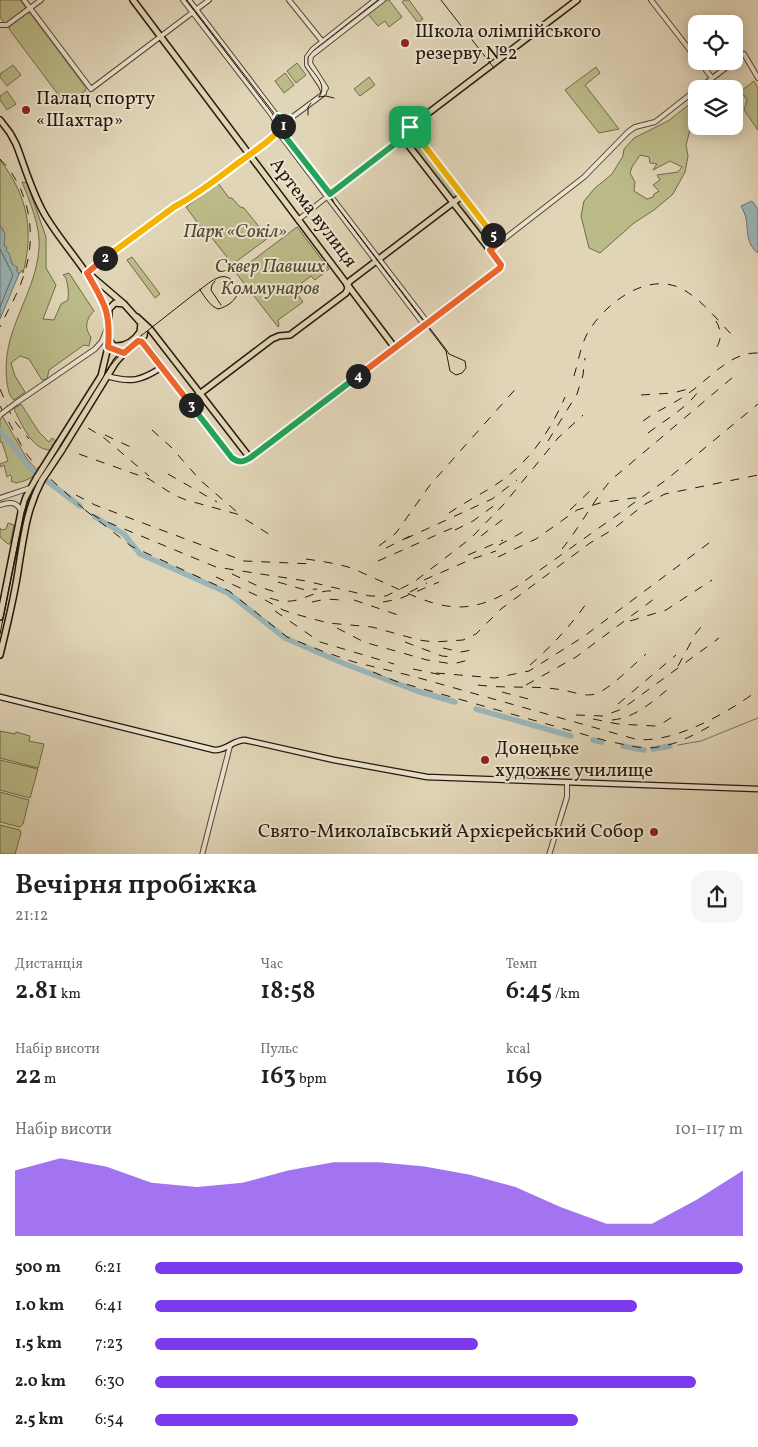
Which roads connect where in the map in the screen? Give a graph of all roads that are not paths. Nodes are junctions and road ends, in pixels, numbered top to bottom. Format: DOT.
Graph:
graph roads {
  1 [pos="24,0"];
  2 [pos="41,0"];
  3 [pos="133,0"];
  4 [pos="184,0"];
  5 [pos="189,0"];
  6 [pos="209,0"];
  7 [pos="289,0"];
  8 [pos="375,0"];
  9 [pos="383,0"];
  10 [pos="577,0"];
  11 [pos="651,0"];
  12 [pos="30,8"];
  13 [pos="195,11"];
  14 [pos="0,25"];
  15 [pos="161,36"];
  16 [pos="324,42"];
  17 [pos="688,48"];
  18 [pos="706,70"];
  19 [pos="712,78"];
  20 [pos="758,78"];
  21 [pos="710,80"];
  22 [pos="324,93"];
  23 [pos="688,97"];
  24 [pos="278,117"];
  25 [pos="290,119"];
  26 [pos="0,120"];
  27 [pos="410,127"];
  28 [pos="280,130"];
  29 [pos="402,136"];
  30 [pos="250,154"];
  31 [pos="462,195"];
  32 [pos="327,197"];
  33 [pos="453,202"];
  34 [pos="298,220"];
  35 [pos="499,243"];
  36 [pos="490,250"];
  37 [pos="378,260"];
  38 [pos="87,273"];
  39 [pos="347,285"];
  40 [pos="124,304"];
  41 [pos="137,317"];
  42 [pos="108,321"];
  43 [pos="427,325"];
  44 [pos="109,340"];
  45 [pos="138,341"];
  46 [pos="108,347"];
  47 [pos="117,347"];
  48 [pos="395,348"];
  49 [pos="96,349"];
  50 [pos="124,353"];
  51 [pos="106,360"];
  52 [pos="162,367"];
  53 [pos="107,376"];
  54 [pos="200,393"];
  55 [pos="189,402"];
  56 [pos="0,415"];
  57 [pos="59,448"];
  58 [pos="250,458"];
  59 [pos="30,488"];
  60 [pos="2,498"];
  61 [pos="8,503"];
  62 [pos="0,505"];
  63 [pos="21,512"];
  64 [pos="0,617"];
  65 [pos="0,655"];
  66 [pos="0,698"];
  67 [pos="230,746"];
  68 [pos="567,782"];
  69 [pos="758,789"];
  70 [pos="202,854"];
  71 [pos="549,854"];
  1 -- 12 [label="street"];
  2 -- 12 [label="street"];
  3 -- 15 [label="main road, Артема вулиця"];
  4 -- 13 [label="street"];
  5 -- 13 [label="street"];
  6 -- 13 [label="street"];
  7 -- 16 [label="street"];
  8 -- 16 [label="street"];
  9 -- 16 [label="street"];
  10 -- 27 [label="main road"];
  11 -- 17 [label="street"];
  12 -- 14 [label="street"];
  12 -- 15 [label="street"];
  13 -- 15 [label="street"];
  13 -- 24 [label="street"];
  13 -- 28 [label="street"];
  15 -- 30 [label="main road, Артема вулиця"];
  16 -- 22 [label="street"];
  16 -- 22 [label="street"];
  18 -- 19 [label="street"];
  19 -- 20 [label="street"];
  19 -- 21 [label="street"];
  22 -- 25 [label="street"];
  23 -- 35 [label="street"];
  24 -- 25 [label="street"];
  24 -- 28 [label="street"];
  25 -- 28 [label="street"];
  26 -- 38 [label="main road"];
  27 -- 29 [label="main road"];
  27 -- 31 [label="main road"];
  28 -- 30 [label="street"];
  28 -- 32 [label="street"];
  29 -- 32 [label="street"];
  29 -- 33 [label="main road"];
  30 -- 34 [label="main road, Артема вулиця"];
  30 -- 38 [label="street"];
  31 -- 33 [label="main road"];
  31 -- 35 [label="main road"];
  32 -- 34 [label="street"];
  32 -- 37 [label="street"];
  33 -- 36 [label="main road"];
  33 -- 37 [label="main road"];
  34 -- 39 [label="main road, Артема вулиця"];
  35 -- 36 [label="main road"];
  36 -- 43 [label="main road"];
  37 -- 39 [label="main road"];
  37 -- 43 [label="street"];
  38 -- 40 [label="main road"];
  38 -- 42 [label="main road"];
  39 -- 48 [label="main road, Артема вулиця"];
  39 -- 54 [label="main road"];
  40 -- 41 [label="main road"];
  40 -- 42 [label="main road"];
  41 -- 45 [label="main road"];
  41 -- 47 [label="main road"];
  41 -- 54 [label="main road"];
  42 -- 44 [label="main road"];
  42 -- 49 [label="street"];
  43 -- 48 [label="main road"];
  44 -- 46 [label="main road"];
  44 -- 47 [label="main road"];
  45 -- 50 [label="main road"];
  45 -- 52 [label="main road"];
  46 -- 47 [label="street"];
  46 -- 49 [label="street"];
  46 -- 50 [label="main road"];
  46 -- 51 [label="main road"];
  48 -- 58 [label="main road"];
  49 -- 51 [label="street"];
  49 -- 56 [label="street, bridge"];
  50 -- 53 [label="main road"];
  51 -- 57 [label="main road"];
  52 -- 53 [label="main road"];
  52 -- 55 [label="main road"];
  53 -- 57 [label="main road"];
  54 -- 55 [label="main road"];
  54 -- 58 [label="main road"];
  55 -- 58 [label="main road"];
  57 -- 59 [label="main road, bridge"];
  57 -- 65 [label="main road, bridge"];
  59 -- 60 [label="street"];
  59 -- 63 [label="main road"];
  60 -- 61 [label="street"];
  61 -- 62 [label="street"];
  61 -- 63 [label="street"];
  63 -- 64 [label="main road"];
  66 -- 67 [label="main road"];
  67 -- 68 [label="main road"];
  67 -- 70 [label="street"];
  68 -- 69 [label="main road"];
  68 -- 71 [label="street"];
}
